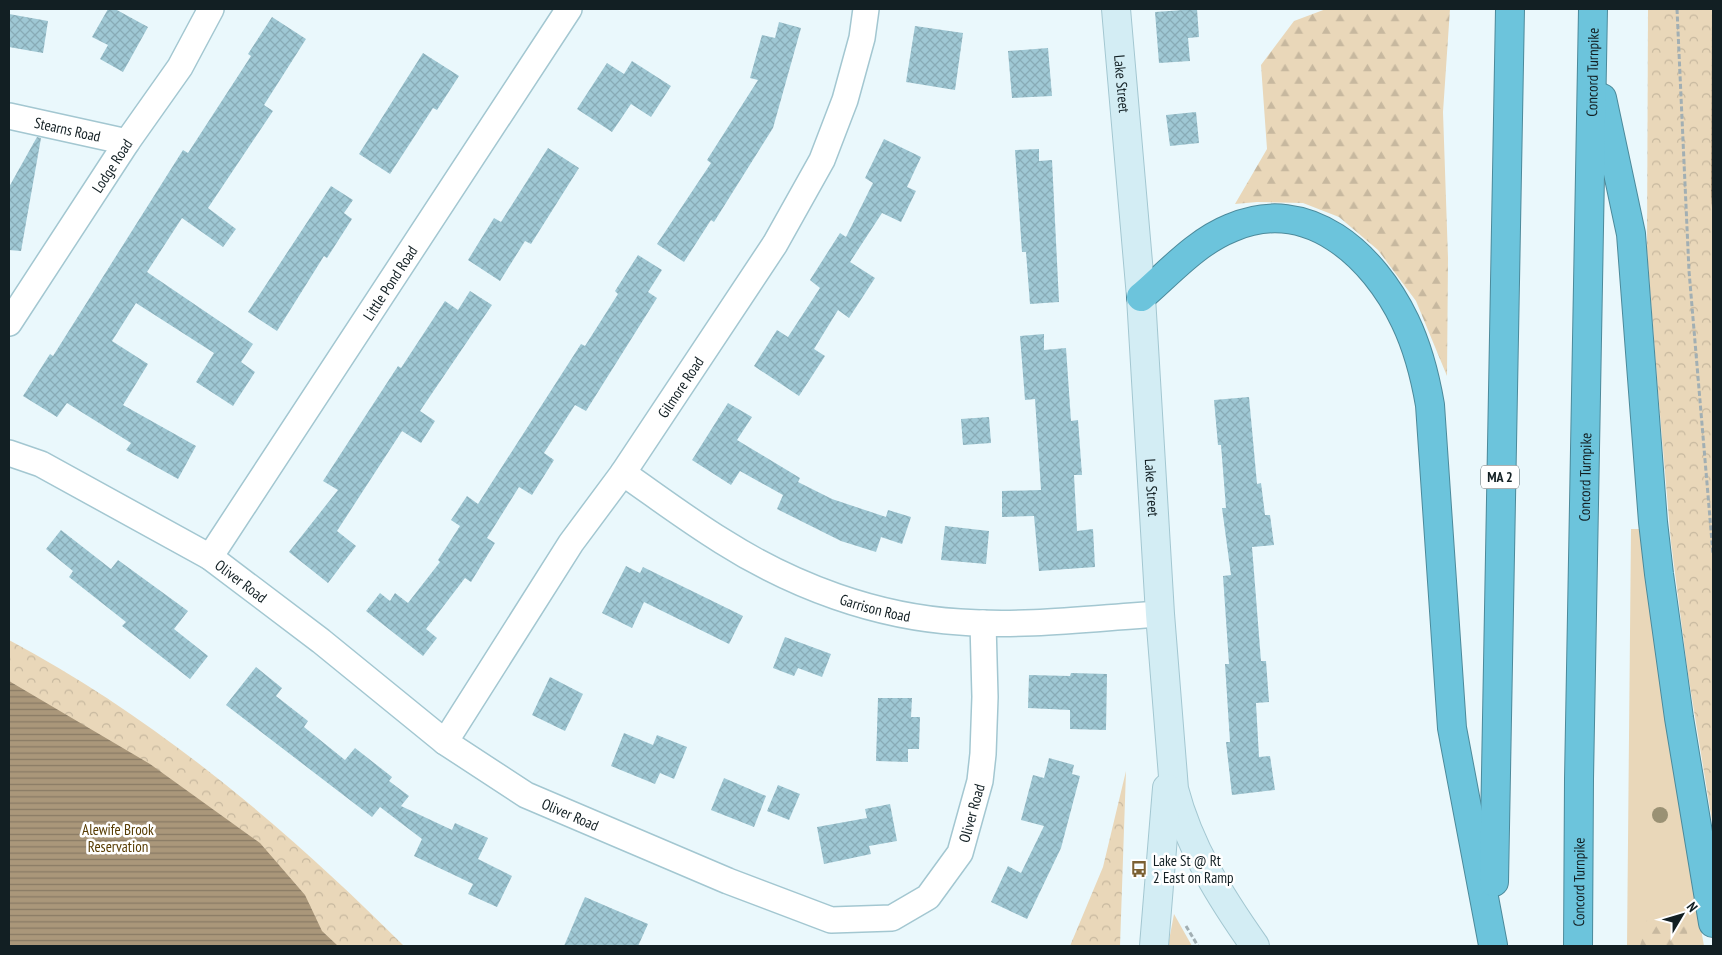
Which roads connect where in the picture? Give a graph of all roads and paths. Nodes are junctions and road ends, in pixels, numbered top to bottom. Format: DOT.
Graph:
graph roads {
  1 [pos="211,9"];
  2 [pos="569,9"];
  3 [pos="866,9"];
  4 [pos="1116,9"];
  5 [pos="1510,9"];
  6 [pos="1593,9"];
  7 [pos="1676,9"];
  8 [pos="1593,52"];
  9 [pos="9,116"];
  10 [pos="127,142"];
  11 [pos="1141,297"];
  12 [pos="9,323"];
  13 [pos="9,453"];
  14 [pos="623,473"];
  15 [pos="1713,554"];
  16 [pos="210,557"];
  17 [pos="1160,614"];
  18 [pos="983,623"];
  19 [pos="445,742"];
  20 [pos="1170,757"];
  21 [pos="1713,923"];
  22 [pos="1494,945"];
  23 [pos="1154,946"];
  24 [pos="1255,946"];
  25 [pos="1578,946"];
  1 -- 10 [label="street, Lodge Road"];
  2 -- 16 [label="street, Little Pond Road"];
  3 -- 14 [label="street, Gilmore Road"];
  4 -- 11 [label="main road, Lake Street"];
  5 -- 22 [label="highway, MA 2"];
  6 -- 8 [label="highway, Concord Turnpike"];
  7 -- 15 [label="path"];
  8 -- 21 [label="highway"];
  8 -- 25 [label="highway, Concord Turnpike"];
  9 -- 10 [label="street, Stearns Road"];
  10 -- 12 [label="street, Lodge Road"];
  11 -- 17 [label="main road, Lake Street"];
  11 -- 22 [label="highway"];
  13 -- 16 [label="street, Oliver Road"];
  14 -- 18 [label="street, Garrison Road"];
  14 -- 19 [label="street, Gilmore Road"];
  16 -- 19 [label="street, Oliver Road"];
  17 -- 18 [label="street, Garrison Road"];
  17 -- 20 [label="main road, Lake Street"];
  18 -- 19 [label="street, Oliver Road"];
  20 -- 23 [label="main road"];
  20 -- 24 [label="main road, Lake Street"];
}
